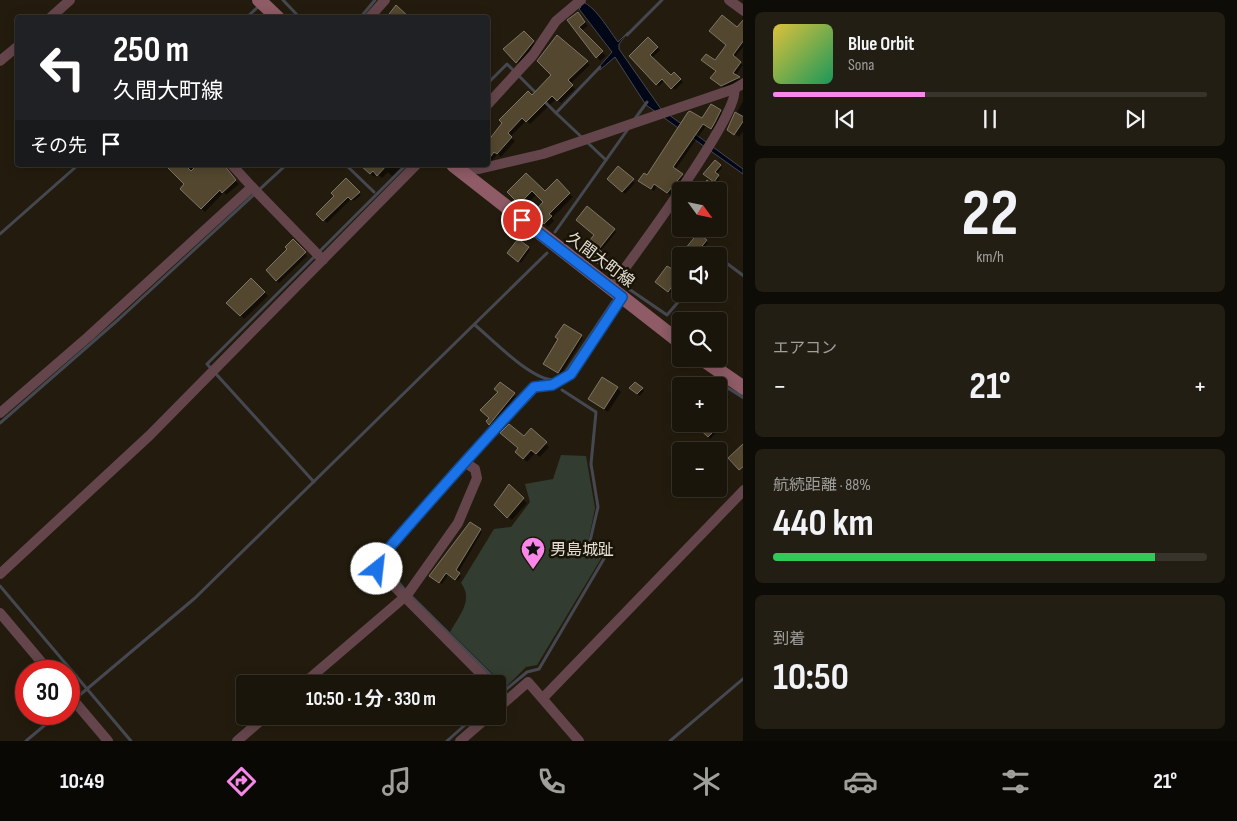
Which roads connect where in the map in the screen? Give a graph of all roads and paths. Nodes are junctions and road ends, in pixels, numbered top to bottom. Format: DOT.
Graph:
graph roads {
  1 [pos="70,0"];
  2 [pos="385,0"];
  3 [pos="729,0"];
  4 [pos="262,2"];
  5 [pos="578,2"];
  6 [pos="743,11"];
  7 [pos="53,15"];
  8 [pos="275,15"];
  9 [pos="372,15"];
  10 [pos="15,48"];
  11 [pos="0,61"];
  12 [pos="743,82"];
  13 [pos="734,89"];
  14 [pos="490,102"];
  15 [pos="234,167"];
  16 [pos="414,167"];
  17 [pos="456,167"];
  18 [pos="463,167"];
  19 [pos="255,190"];
  20 [pos="319,256"];
  21 [pos="610,288"];
  22 [pos="622,297"];
  23 [pos="672,336"];
  24 [pos="713,367"];
  25 [pos="743,388"];
  26 [pos="0,413"];
  27 [pos="464,462"];
  28 [pos="743,490"];
  29 [pos="0,574"];
  30 [pos="407,594"];
  31 [pos="0,613"];
  32 [pos="40,660"];
  33 [pos="314,675"];
  34 [pos="483,675"];
  35 [pos="543,698"];
  36 [pos="506,700"];
  37 [pos="80,707"];
  38 [pos="256,725"];
  39 [pos="479,725"];
  40 [pos="108,741"];
  41 [pos="237,741"];
  42 [pos="460,741"];
  43 [pos="579,741"];
  1 -- 7 [label="street"];
  2 -- 9 [label="street"];
  3 -- 6 [label="street"];
  4 -- 8 [label="main road"];
  5 -- 14 [label="street"];
  10 -- 11 [label="street"];
  12 -- 13 [label="street"];
  13 -- 18 [label="street"];
  13 -- 21 [label="street"];
  15 -- 19 [label="street"];
  16 -- 20 [label="street"];
  17 -- 21 [label="main road, 久間大町線"];
  19 -- 20 [label="street"];
  19 -- 26 [label="street"];
  20 -- 29 [label="street"];
  21 -- 22 [label="main road, 久間大町線"];
  22 -- 23 [label="main road, 久間大町線"];
  22 -- 27 [label="street"];
  24 -- 25 [label="main road"];
  27 -- 30 [label="street"];
  27 -- 30 [label="street"];
  28 -- 35 [label="street"];
  30 -- 33 [label="street"];
  30 -- 34 [label="street"];
  31 -- 32 [label="street"];
  35 -- 36 [label="street"];
  35 -- 43 [label="street"];
  37 -- 40 [label="street"];
  38 -- 41 [label="street"];
  39 -- 42 [label="street"];
}
